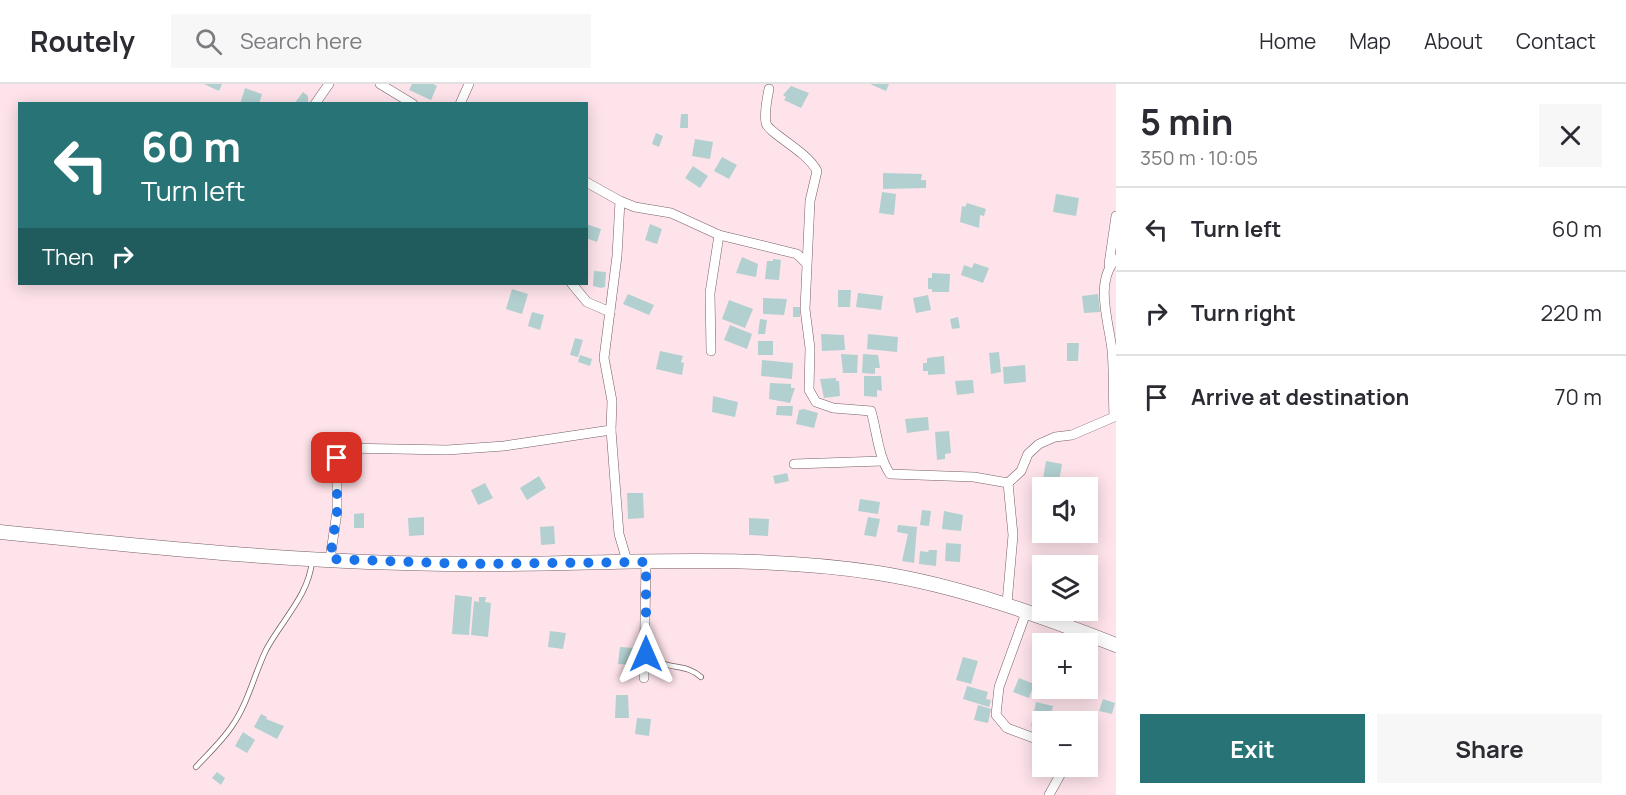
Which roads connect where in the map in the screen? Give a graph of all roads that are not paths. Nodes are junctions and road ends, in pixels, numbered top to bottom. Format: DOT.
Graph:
graph roads {
  1 [pos="329,84"];
  2 [pos="381,84"];
  3 [pos="469,84"];
  4 [pos="769,89"];
  5 [pos="316,102"];
  6 [pos="410,102"];
  7 [pos="461,102"];
  8 [pos="588,183"];
  9 [pos="620,201"];
  10 [pos="1116,216"];
  11 [pos="719,235"];
  12 [pos="1116,259"];
  13 [pos="806,263"];
  14 [pos="1108,270"];
  15 [pos="573,285"];
  16 [pos="610,312"];
  17 [pos="711,351"];
  18 [pos="611,430"];
  19 [pos="882,461"];
  20 [pos="794,464"];
  21 [pos="1008,483"];
  22 [pos="0,532"];
  23 [pos="312,558"];
  24 [pos="330,559"];
  25 [pos="627,561"];
  26 [pos="646,562"];
  27 [pos="1006,603"];
  28 [pos="1027,610"];
  29 [pos="1116,645"];
  30 [pos="646,654"];
  31 [pos="701,677"];
  32 [pos="644,678"];
  33 [pos="1032,737"];
  34 [pos="196,767"];
  35 [pos="1059,777"];
  36 [pos="1049,795"];
  1 -- 5 [label="street"];
  2 -- 6 [label="street"];
  3 -- 7 [label="street"];
  4 -- 13 [label="street"];
  8 -- 9 [label="street"];
  9 -- 11 [label="street"];
  9 -- 16 [label="street"];
  10 -- 14 [label="street"];
  11 -- 13 [label="street"];
  11 -- 17 [label="street"];
  12 -- 14 [label="street"];
  13 -- 19 [label="street"];
  14 -- 21 [label="street"];
  15 -- 16 [label="street"];
  16 -- 18 [label="street"];
  18 -- 24 [label="street"];
  18 -- 25 [label="street"];
  19 -- 20 [label="street"];
  19 -- 21 [label="street"];
  21 -- 27 [label="street"];
  22 -- 23 [label="street"];
  23 -- 24 [label="street"];
  23 -- 34 [label="lane"];
  24 -- 25 [label="street"];
  25 -- 26 [label="street"];
  26 -- 27 [label="street"];
  26 -- 30 [label="street"];
  27 -- 28 [label="street"];
  28 -- 29 [label="street"];
  28 -- 33 [label="street"];
  30 -- 31 [label="lane"];
  30 -- 32 [label="street"];
  35 -- 36 [label="street"];
}
